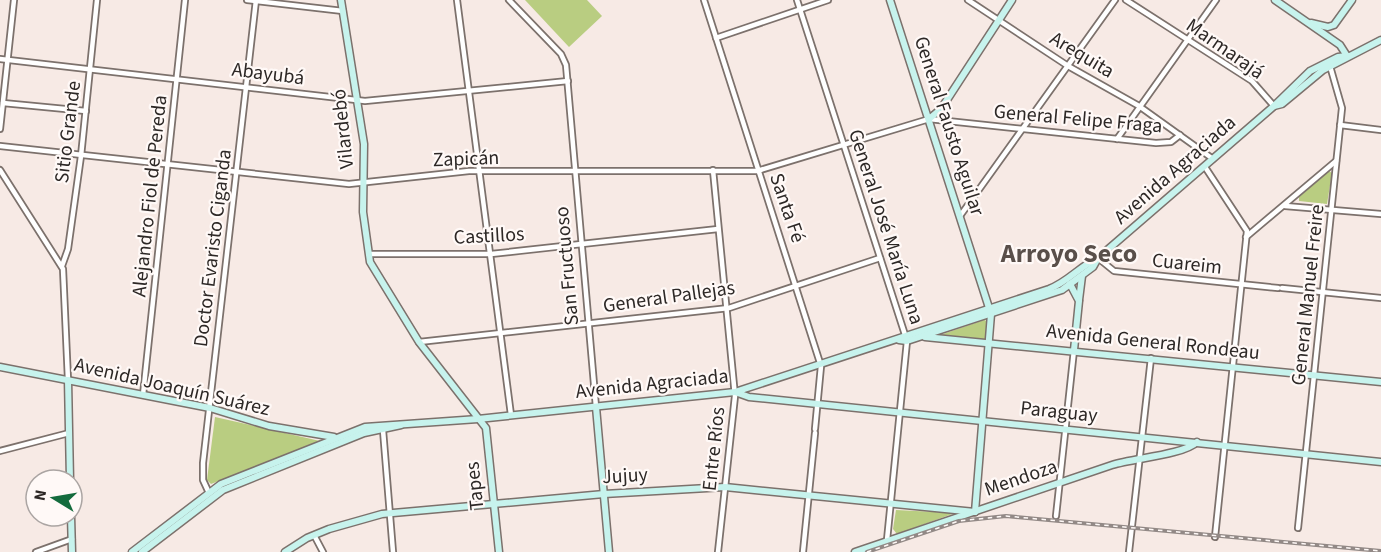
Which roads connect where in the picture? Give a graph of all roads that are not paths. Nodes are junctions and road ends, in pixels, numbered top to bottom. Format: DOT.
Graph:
graph roads {
  1 [pos="14,0"];
  2 [pos="97,0"];
  3 [pos="185,0"];
  4 [pos="247,0"];
  5 [pos="256,0"];
  6 [pos="341,0"];
  7 [pos="457,0"];
  8 [pos="509,0"];
  9 [pos="704,0"];
  10 [pos="797,0"];
  11 [pos="828,0"];
  12 [pos="890,0"];
  13 [pos="968,0"];
  14 [pos="1012,0"];
  15 [pos="1115,0"];
  16 [pos="1126,0"];
  17 [pos="1216,0"];
  18 [pos="1275,0"];
  19 [pos="1352,0"];
  20 [pos="800,9"];
  21 [pos="343,11"];
  22 [pos="999,21"];
  23 [pos="1308,22"];
  24 [pos="1331,26"];
  25 [pos="716,38"];
  26 [pos="1187,40"];
  27 [pos="1334,40"];
  28 [pos="1381,40"];
  29 [pos="1347,56"];
  30 [pos="0,59"];
  31 [pos="8,60"];
  32 [pos="1068,66"];
  33 [pos="1330,66"];
  34 [pos="90,69"];
  35 [pos="178,79"];
  36 [pos="568,81"];
  37 [pos="247,86"];
  38 [pos="469,91"];
  39 [pos="357,100"];
  40 [pos="3,103"];
  41 [pos="1139,106"];
  42 [pos="1274,106"];
  43 [pos="941,109"];
  44 [pos="86,111"];
  45 [pos="929,119"];
  46 [pos="945,121"];
  47 [pos="1340,125"];
  48 [pos="0,129"];
  49 [pos="1023,130"];
  50 [pos="1381,130"];
  51 [pos="1180,135"];
  52 [pos="1117,139"];
  53 [pos="0,146"];
  54 [pos="844,146"];
  55 [pos="81,156"];
  56 [pos="1213,159"];
  57 [pos="1337,160"];
  58 [pos="169,165"];
  59 [pos="1204,167"];
  60 [pos="0,168"];
  61 [pos="713,170"];
  62 [pos="758,171"];
  63 [pos="480,172"];
  64 [pos="575,172"];
  65 [pos="237,174"];
  66 [pos="364,183"];
  67 [pos="1285,206"];
  68 [pos="1332,210"];
  69 [pos="1381,214"];
  70 [pos="960,216"];
  71 [pos="718,229"];
  72 [pos="1246,237"];
  73 [pos="581,243"];
  74 [pos="369,254"];
  75 [pos="491,254"];
  76 [pos="880,258"];
  77 [pos="1098,258"];
  78 [pos="62,266"];
  79 [pos="1082,276"];
  80 [pos="1069,283"];
  81 [pos="795,285"];
  82 [pos="1241,285"];
  83 [pos="1324,292"];
  84 [pos="1381,298"];
  85 [pos="1079,301"];
  86 [pos="726,308"];
  87 [pos="991,311"];
  88 [pos="588,322"];
  89 [pos="501,332"];
  90 [pos="921,337"];
  91 [pos="907,338"];
  92 [pos="419,342"];
  93 [pos="991,343"];
  94 [pos="1074,350"];
  95 [pos="1151,358"];
  96 [pos="821,366"];
  97 [pos="1232,366"];
  98 [pos="0,367"];
  99 [pos="1314,375"];
  100 [pos="68,380"];
  101 [pos="1381,382"];
  102 [pos="735,392"];
  103 [pos="143,395"];
  104 [pos="818,403"];
  105 [pos="596,407"];
  106 [pos="210,408"];
  107 [pos="901,411"];
  108 [pos="512,415"];
  109 [pos="478,419"];
  110 [pos="983,420"];
  111 [pos="401,425"];
  112 [pos="1065,429"];
  113 [pos="382,430"];
  114 [pos="69,433"];
  115 [pos="337,437"];
  116 [pos="1141,437"];
  117 [pos="1197,442"];
  118 [pos="1224,445"];
  119 [pos="0,451"];
  120 [pos="1306,454"];
  121 [pos="1139,457"];
  122 [pos="1381,462"];
  123 [pos="70,468"];
  124 [pos="1060,482"];
  125 [pos="725,487"];
  126 [pos="210,494"];
  127 [pos="604,494"];
  128 [pos="808,495"];
  129 [pos="494,503"];
  130 [pos="891,503"];
  131 [pos="975,512"];
  132 [pos="390,513"];
  133 [pos="1056,516"];
  134 [pos="72,528"];
  135 [pos="1298,528"];
  136 [pos="314,535"];
  137 [pos="1215,537"];
  138 [pos="72,539"];
  139 [pos="887,540"];
  140 [pos="36,552"];
  141 [pos="72,552"];
  142 [pos="132,552"];
  143 [pos="142,552"];
  144 [pos="285,552"];
  145 [pos="323,552"];
  146 [pos="393,552"];
  147 [pos="499,552"];
  148 [pos="609,552"];
  149 [pos="718,552"];
  150 [pos="802,552"];
  151 [pos="855,552"];
  152 [pos="1129,552"];
  1 -- 31 [label="street"];
  2 -- 34 [label="street, Sitio Grande"];
  3 -- 35 [label="street, Alejandro Fiol de Pereda"];
  4 -- 5 [label="street"];
  5 -- 21 [label="street"];
  5 -- 37 [label="street, Doctor Evaristo Ciganda"];
  6 -- 21 [label="street, Vilardebó"];
  7 -- 38 [label="street"];
  8 -- 36 [label="street, San Fructuoso"];
  9 -- 25 [label="street, Santa Fé"];
  10 -- 20 [label="street, General José María Luna"];
  11 -- 20 [label="street"];
  12 -- 45 [label="street, General Fausto Aguilar"];
  13 -- 22 [label="street, Arequita"];
  14 -- 22 [label="street"];
  15 -- 32 [label="street"];
  16 -- 26 [label="street, Marmarajá"];
  17 -- 26 [label="street"];
  18 -- 23 [label="street"];
  19 -- 24 [label="street"];
  20 -- 25 [label="street"];
  20 -- 54 [label="street, General José María Luna"];
  21 -- 39 [label="street, Vilardebó"];
  22 -- 32 [label="street, Arequita"];
  22 -- 43 [label="street"];
  23 -- 24 [label="street"];
  23 -- 27 [label="street"];
  24 -- 27 [label="street"];
  25 -- 62 [label="street, Santa Fé"];
  26 -- 41 [label="street"];
  26 -- 42 [label="street, Marmarajá"];
  27 -- 29 [label="street"];
  28 -- 29 [label="street, Avenida Agraciada"];
  29 -- 33 [label="street, Avenida Agraciada"];
  29 -- 42 [label="street, Avenida Agraciada"];
  30 -- 31 [label="street, Abayubá"];
  31 -- 34 [label="street, Abayubá"];
  31 -- 40 [label="street"];
  32 -- 41 [label="street, Arequita"];
  32 -- 49 [label="street"];
  33 -- 42 [label="street, Avenida Agraciada"];
  33 -- 47 [label="street, General Manuel Freire"];
  34 -- 35 [label="street, Abayubá"];
  34 -- 44 [label="street, Sitio Grande"];
  35 -- 37 [label="street, Abayubá"];
  35 -- 58 [label="street, Alejandro Fiol de Pereda"];
  36 -- 38 [label="street, Abayubá"];
  36 -- 64 [label="street, San Fructuoso"];
  37 -- 39 [label="street, Abayubá"];
  37 -- 65 [label="street, Doctor Evaristo Ciganda"];
  38 -- 39 [label="street, Abayubá"];
  38 -- 63 [label="street"];
  39 -- 66 [label="street, Vilardebó"];
  40 -- 44 [label="street"];
  40 -- 48 [label="street"];
  41 -- 51 [label="street, Arequita"];
  41 -- 52 [label="street"];
  42 -- 56 [label="street, Avenida Agraciada"];
  43 -- 45 [label="street"];
  43 -- 46 [label="street"];
  44 -- 55 [label="street, Sitio Grande"];
  45 -- 46 [label="street, General Felipe Fraga"];
  45 -- 54 [label="street, Zapicán"];
  45 -- 70 [label="street, General Fausto Aguilar"];
  46 -- 49 [label="street, General Felipe Fraga"];
  47 -- 50 [label="street"];
  47 -- 57 [label="street, General Manuel Freire"];
  49 -- 52 [label="street, General Felipe Fraga"];
  49 -- 70 [label="street"];
  51 -- 52 [label="street, General Felipe Fraga"];
  51 -- 56 [label="street, General Felipe Fraga"];
  53 -- 55 [label="street, Zapicán"];
  54 -- 62 [label="street, Zapicán"];
  54 -- 76 [label="street, General José María Luna"];
  55 -- 58 [label="street, Zapicán"];
  55 -- 78 [label="street, Sitio Grande"];
  56 -- 59 [label="street, Avenida Agraciada"];
  57 -- 67 [label="street"];
  57 -- 68 [label="street, General Manuel Freire"];
  58 -- 65 [label="street, Zapicán"];
  58 -- 103 [label="street, Alejandro Fiol de Pereda"];
  59 -- 72 [label="street"];
  59 -- 77 [label="street, Avenida Agraciada"];
  60 -- 78 [label="street"];
  61 -- 62 [label="street, Zapicán"];
  61 -- 64 [label="street, Zapicán"];
  61 -- 71 [label="street, Entre Ríos"];
  62 -- 81 [label="street, Santa Fé"];
  63 -- 64 [label="street, Zapicán"];
  63 -- 66 [label="street, Zapicán"];
  63 -- 75 [label="street"];
  64 -- 73 [label="street, San Fructuoso"];
  65 -- 66 [label="street, Zapicán"];
  65 -- 106 [label="street, Doctor Evaristo Ciganda"];
  66 -- 74 [label="street, Vilardebó"];
  67 -- 68 [label="street"];
  67 -- 72 [label="street"];
  68 -- 69 [label="street"];
  68 -- 83 [label="street, General Manuel Freire"];
  70 -- 87 [label="street, General Fausto Aguilar"];
  71 -- 73 [label="street, Castillos"];
  71 -- 86 [label="street, Entre Ríos"];
  72 -- 82 [label="street"];
  73 -- 75 [label="street, Castillos"];
  73 -- 88 [label="street, San Fructuoso"];
  74 -- 75 [label="street, Castillos"];
  74 -- 92 [label="street, Vilardebó"];
  75 -- 89 [label="street"];
  76 -- 81 [label="street, General Pallejas"];
  76 -- 91 [label="street, General José María Luna"];
  77 -- 79 [label="street, Avenida Agraciada"];
  77 -- 80 [label="street, Avenida Agraciada"];
  77 -- 82 [label="street, Cuareim"];
  78 -- 100 [label="street"];
  79 -- 80 [label="street, Avenida Agraciada"];
  79 -- 85 [label="street"];
  80 -- 85 [label="street"];
  80 -- 87 [label="street, Avenida Agraciada"];
  81 -- 86 [label="street, General Pallejas"];
  81 -- 96 [label="street, Santa Fé"];
  82 -- 83 [label="street, Cuareim"];
  82 -- 97 [label="street"];
  83 -- 84 [label="street, Cuareim"];
  83 -- 99 [label="street, General Manuel Freire"];
  85 -- 94 [label="street"];
  86 -- 88 [label="street, General Pallejas"];
  86 -- 102 [label="street, Entre Ríos"];
  87 -- 90 [label="street, Avenida Agraciada"];
  87 -- 91 [label="street, Avenida Agraciada"];
  87 -- 93 [label="street, General Fausto Aguilar"];
  88 -- 89 [label="street, General Pallejas"];
  88 -- 105 [label="street, San Fructuoso"];
  89 -- 92 [label="street, General Pallejas"];
  89 -- 108 [label="street"];
  90 -- 91 [label="street, Avenida Agraciada"];
  90 -- 93 [label="street, Avenida General Rondeau"];
  91 -- 96 [label="street, Avenida Agraciada"];
  91 -- 107 [label="street, General José María Luna"];
  92 -- 109 [label="street, Tapes"];
  93 -- 94 [label="street, Avenida General Rondeau"];
  93 -- 110 [label="street, General Fausto Aguilar"];
  94 -- 95 [label="street, Avenida General Rondeau"];
  94 -- 112 [label="street"];
  95 -- 97 [label="street, Avenida General Rondeau"];
  95 -- 116 [label="street"];
  96 -- 102 [label="street, Avenida Agraciada"];
  96 -- 104 [label="street, Santa Fé"];
  97 -- 99 [label="street, Avenida General Rondeau"];
  97 -- 118 [label="street"];
  98 -- 100 [label="street, Avenida Joaquín Suárez"];
  99 -- 101 [label="street, Avenida General Rondeau"];
  99 -- 120 [label="street, General Manuel Freire"];
  100 -- 103 [label="street, Avenida Joaquín Suárez"];
  100 -- 114 [label="street"];
  102 -- 104 [label="street, Paraguay"];
  102 -- 105 [label="street, Avenida Agraciada"];
  102 -- 125 [label="street, Entre Ríos"];
  103 -- 106 [label="street, Avenida Joaquín Suárez"];
  104 -- 107 [label="street, Paraguay"];
  104 -- 128 [label="street, Santa Fé"];
  105 -- 108 [label="street, Avenida Agraciada"];
  105 -- 127 [label="street, San Fructuoso"];
  106 -- 115 [label="street, Avenida Joaquín Suárez"];
  106 -- 126 [label="street, Doctor Evaristo Ciganda"];
  107 -- 110 [label="street, Paraguay"];
  107 -- 130 [label="street, General José María Luna"];
  108 -- 109 [label="street, Avenida Agraciada"];
  109 -- 111 [label="street, Avenida Agraciada"];
  109 -- 129 [label="street, Tapes"];
  110 -- 112 [label="street, Paraguay"];
  110 -- 131 [label="street, General Fausto Aguilar"];
  111 -- 113 [label="street, Avenida Agraciada"];
  111 -- 115 [label="street, Avenida Agraciada"];
  112 -- 116 [label="street, Paraguay"];
  112 -- 124 [label="street"];
  113 -- 126 [label="street, Avenida Agraciada"];
  113 -- 132 [label="street"];
  114 -- 119 [label="street"];
  114 -- 123 [label="street"];
  115 -- 126 [label="street, Avenida Agraciada"];
  116 -- 117 [label="street, Paraguay"];
  116 -- 121 [label="street"];
  117 -- 118 [label="street, Paraguay"];
  117 -- 121 [label="street, Mendoza"];
  118 -- 120 [label="street, Paraguay"];
  118 -- 137 [label="street"];
  120 -- 122 [label="street, Paraguay"];
  120 -- 135 [label="street, General Manuel Freire"];
  121 -- 124 [label="street, Mendoza"];
  121 -- 152 [label="street"];
  124 -- 131 [label="street, Mendoza"];
  124 -- 133 [label="street"];
  125 -- 127 [label="street, Jujuy"];
  125 -- 128 [label="street, Jujuy"];
  125 -- 149 [label="street, Entre Ríos"];
  126 -- 142 [label="street, Avenida Agraciada"];
  126 -- 143 [label="street, Avenida Agraciada"];
  127 -- 129 [label="street, Jujuy"];
  127 -- 148 [label="street, San Fructuoso"];
  128 -- 130 [label="street, Jujuy"];
  128 -- 150 [label="street, Santa Fé"];
  129 -- 132 [label="street, Jujuy"];
  129 -- 147 [label="street, Tapes"];
  130 -- 131 [label="street, Jujuy"];
  130 -- 139 [label="street, General José María Luna"];
  131 -- 139 [label="street, Mendoza"];
  132 -- 136 [label="street, Jujuy"];
  132 -- 146 [label="street"];
  134 -- 138 [label="street"];
  136 -- 144 [label="street, Jujuy"];
  136 -- 145 [label="street"];
  138 -- 140 [label="street"];
  138 -- 141 [label="street"];
  139 -- 151 [label="street, Mendoza"];
}
